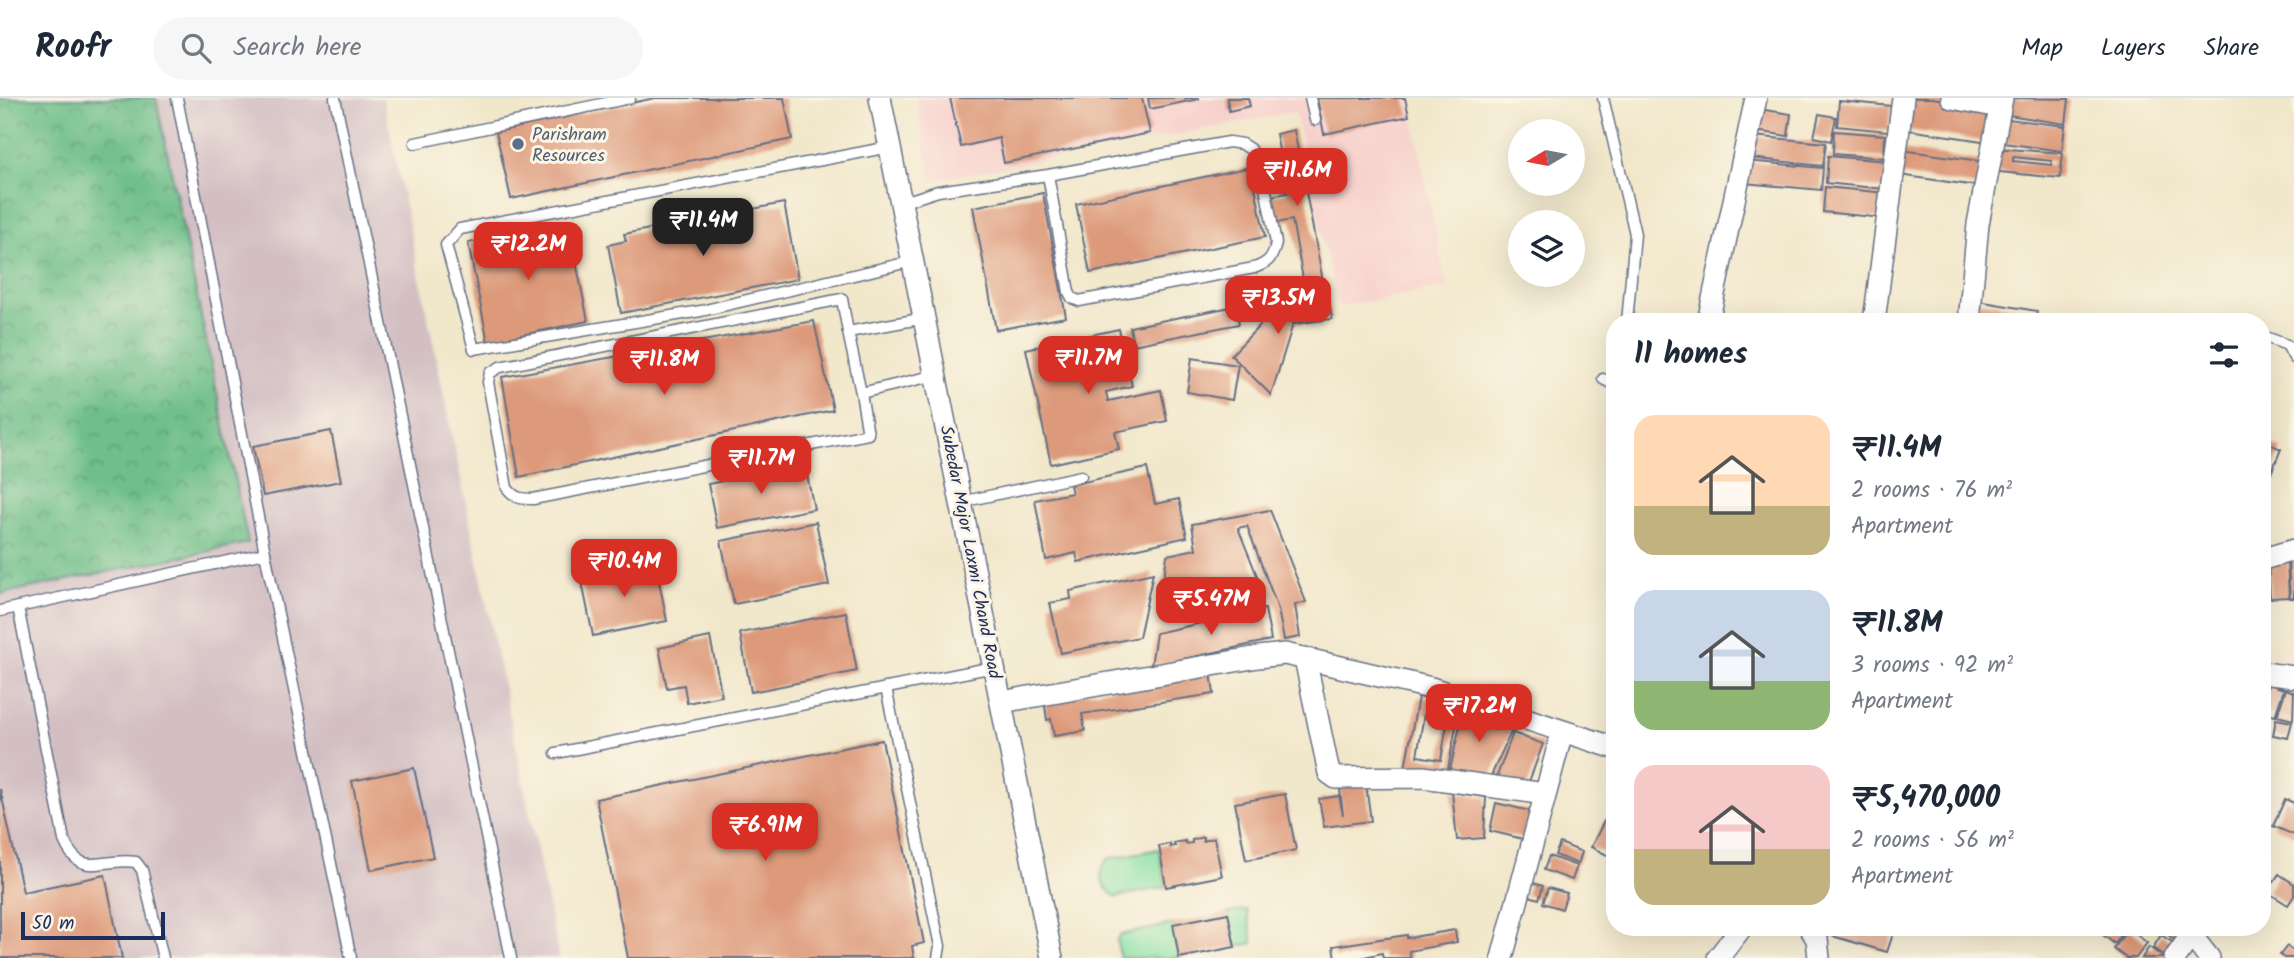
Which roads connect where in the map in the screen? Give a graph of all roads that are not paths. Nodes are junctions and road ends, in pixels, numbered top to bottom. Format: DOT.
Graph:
graph roads {
  1 [pos="177,98"];
  2 [pos="335,98"];
  3 [pos="630,98"];
  4 [pos="880,98"];
  5 [pos="1310,98"];
  6 [pos="1603,98"];
  7 [pos="1756,98"];
  8 [pos="1903,98"];
  9 [pos="1952,98"];
  10 [pos="2001,103"];
  11 [pos="1315,120"];
  12 [pos="415,143"];
  13 [pos="890,147"];
  14 [pos="1048,175"];
  15 [pos="901,203"];
  16 [pos="913,261"];
  17 [pos="1628,313"];
  18 [pos="1710,313"];
  19 [pos="1875,313"];
  20 [pos="1970,313"];
  21 [pos="925,318"];
  22 [pos="848,332"];
  23 [pos="2271,339"];
  24 [pos="2294,358"];
  25 [pos="936,374"];
  26 [pos="1603,379"];
  27 [pos="1606,380"];
  28 [pos="861,393"];
  29 [pos="1081,476"];
  30 [pos="961,502"];
  31 [pos="2294,550"];
  32 [pos="265,553"];
  33 [pos="2271,557"];
  34 [pos="18,607"];
  35 [pos="0,611"];
  36 [pos="1306,658"];
  37 [pos="994,667"];
  38 [pos="2271,673"];
  39 [pos="2293,674"];
  40 [pos="886,688"];
  41 [pos="1001,702"];
  42 [pos="1562,732"];
  43 [pos="1606,744"];
  44 [pos="556,752"];
  45 [pos="1545,794"];
  46 [pos="1735,936"];
  47 [pos="2192,936"];
  48 [pos="2197,936"];
  49 [pos="163,958"];
  50 [pos="351,958"];
  51 [pos="511,958"];
  52 [pos="938,958"];
  53 [pos="1052,958"];
  54 [pos="1502,958"];
  55 [pos="1718,958"];
  56 [pos="2175,958"];
  57 [pos="2209,958"];
  1 -- 32 [label="lane"];
  2 -- 51 [label="lane"];
  3 -- 12 [label="lane"];
  4 -- 13 [label="street, Subedar Major Laxmi Chand Road"];
  5 -- 11 [label="lane"];
  6 -- 17 [label="lane"];
  7 -- 18 [label="street"];
  8 -- 19 [label="street"];
  9 -- 10 [label="street"];
  10 -- 20 [label="street"];
  13 -- 15 [label="street, Subedar Major Laxmi Chand Road"];
  13 -- 16 [label="lane"];
  14 -- 14 [label="lane"];
  14 -- 15 [label="lane"];
  15 -- 16 [label="street, Subedar Major Laxmi Chand Road"];
  16 -- 21 [label="street, Subedar Major Laxmi Chand Road"];
  21 -- 22 [label="lane"];
  21 -- 25 [label="street, Subedar Major Laxmi Chand Road"];
  22 -- 28 [label="lane"];
  22 -- 28 [label="lane"];
  23 -- 24 [label="lane"];
  25 -- 28 [label="lane"];
  25 -- 30 [label="street, Subedar Major Laxmi Chand Road"];
  26 -- 27 [label="lane"];
  29 -- 30 [label="lane"];
  30 -- 37 [label="street, Subedar Major Laxmi Chand Road"];
  31 -- 33 [label="street"];
  32 -- 34 [label="lane"];
  32 -- 50 [label="lane"];
  34 -- 35 [label="lane"];
  34 -- 49 [label="lane"];
  36 -- 41 [label="street"];
  36 -- 42 [label="street"];
  36 -- 45 [label="street"];
  37 -- 40 [label="lane"];
  37 -- 41 [label="street, Subedar Major Laxmi Chand Road"];
  38 -- 39 [label="street"];
  40 -- 44 [label="lane"];
  40 -- 52 [label="lane"];
  41 -- 53 [label="street, Subedar Major Laxmi Chand Road"];
  42 -- 43 [label="street"];
  42 -- 45 [label="street"];
  45 -- 54 [label="street"];
  46 -- 55 [label="street"];
  47 -- 56 [label="street"];
  48 -- 57 [label="street"];
}
